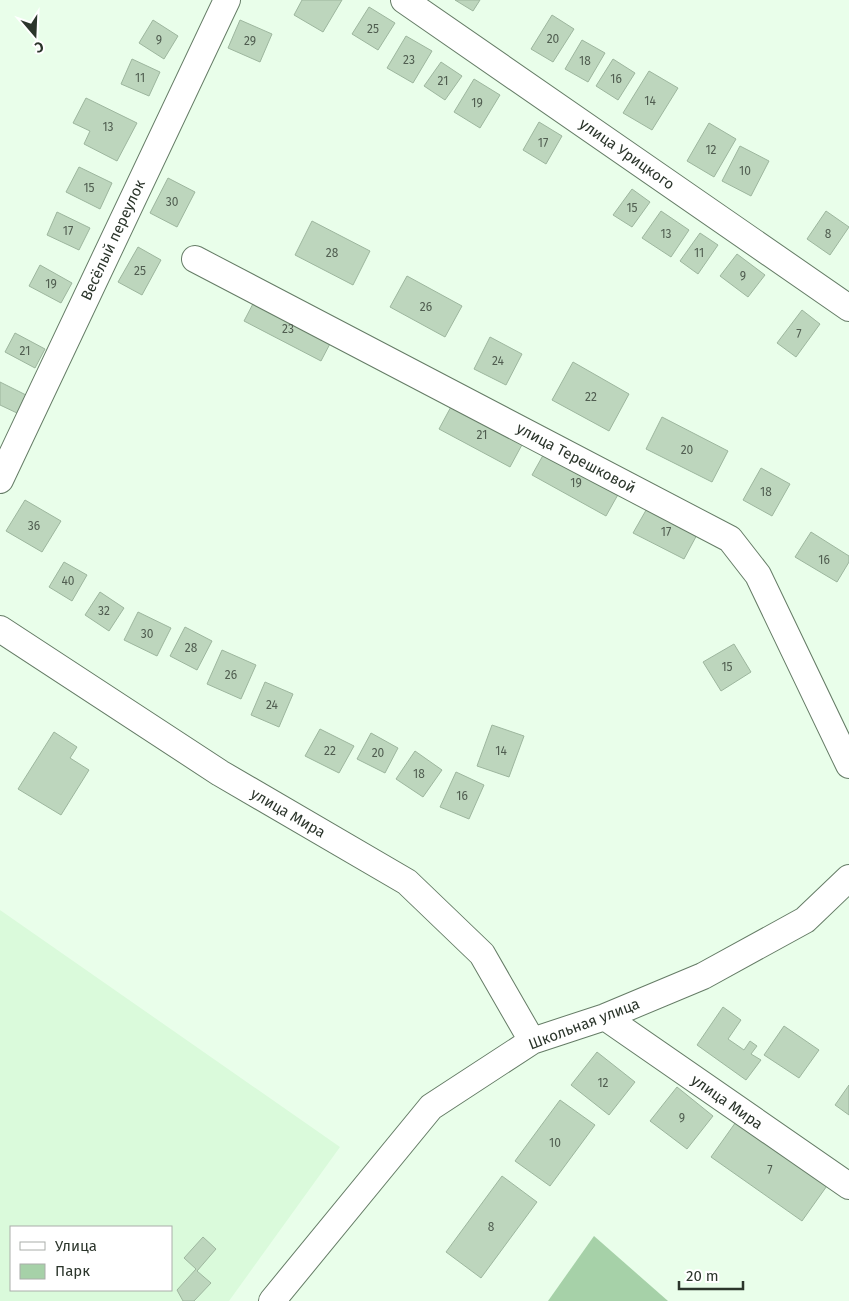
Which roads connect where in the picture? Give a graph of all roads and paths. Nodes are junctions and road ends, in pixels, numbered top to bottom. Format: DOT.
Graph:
graph roads {
  1 [pos="227,0"];
  2 [pos="404,0"];
  3 [pos="194,259"];
  4 [pos="849,308"];
  5 [pos="0,480"];
  6 [pos="0,629"];
  7 [pos="849,765"];
  8 [pos="849,878"];
  9 [pos="605,1017"];
  10 [pos="532,1041"];
  11 [pos="849,1186"];
  12 [pos="272,1301"];
  1 -- 5 [label="street, Весёлый переулок"];
  2 -- 4 [label="street, улица Урицкого"];
  3 -- 7 [label="street, улица Терешковой"];
  6 -- 10 [label="street, улица Мира"];
  8 -- 9 [label="street, Школьная улица"];
  9 -- 10 [label="street, Школьная улица"];
  9 -- 11 [label="street, улица Мира"];
  10 -- 12 [label="street, Школьная улица"];
}
